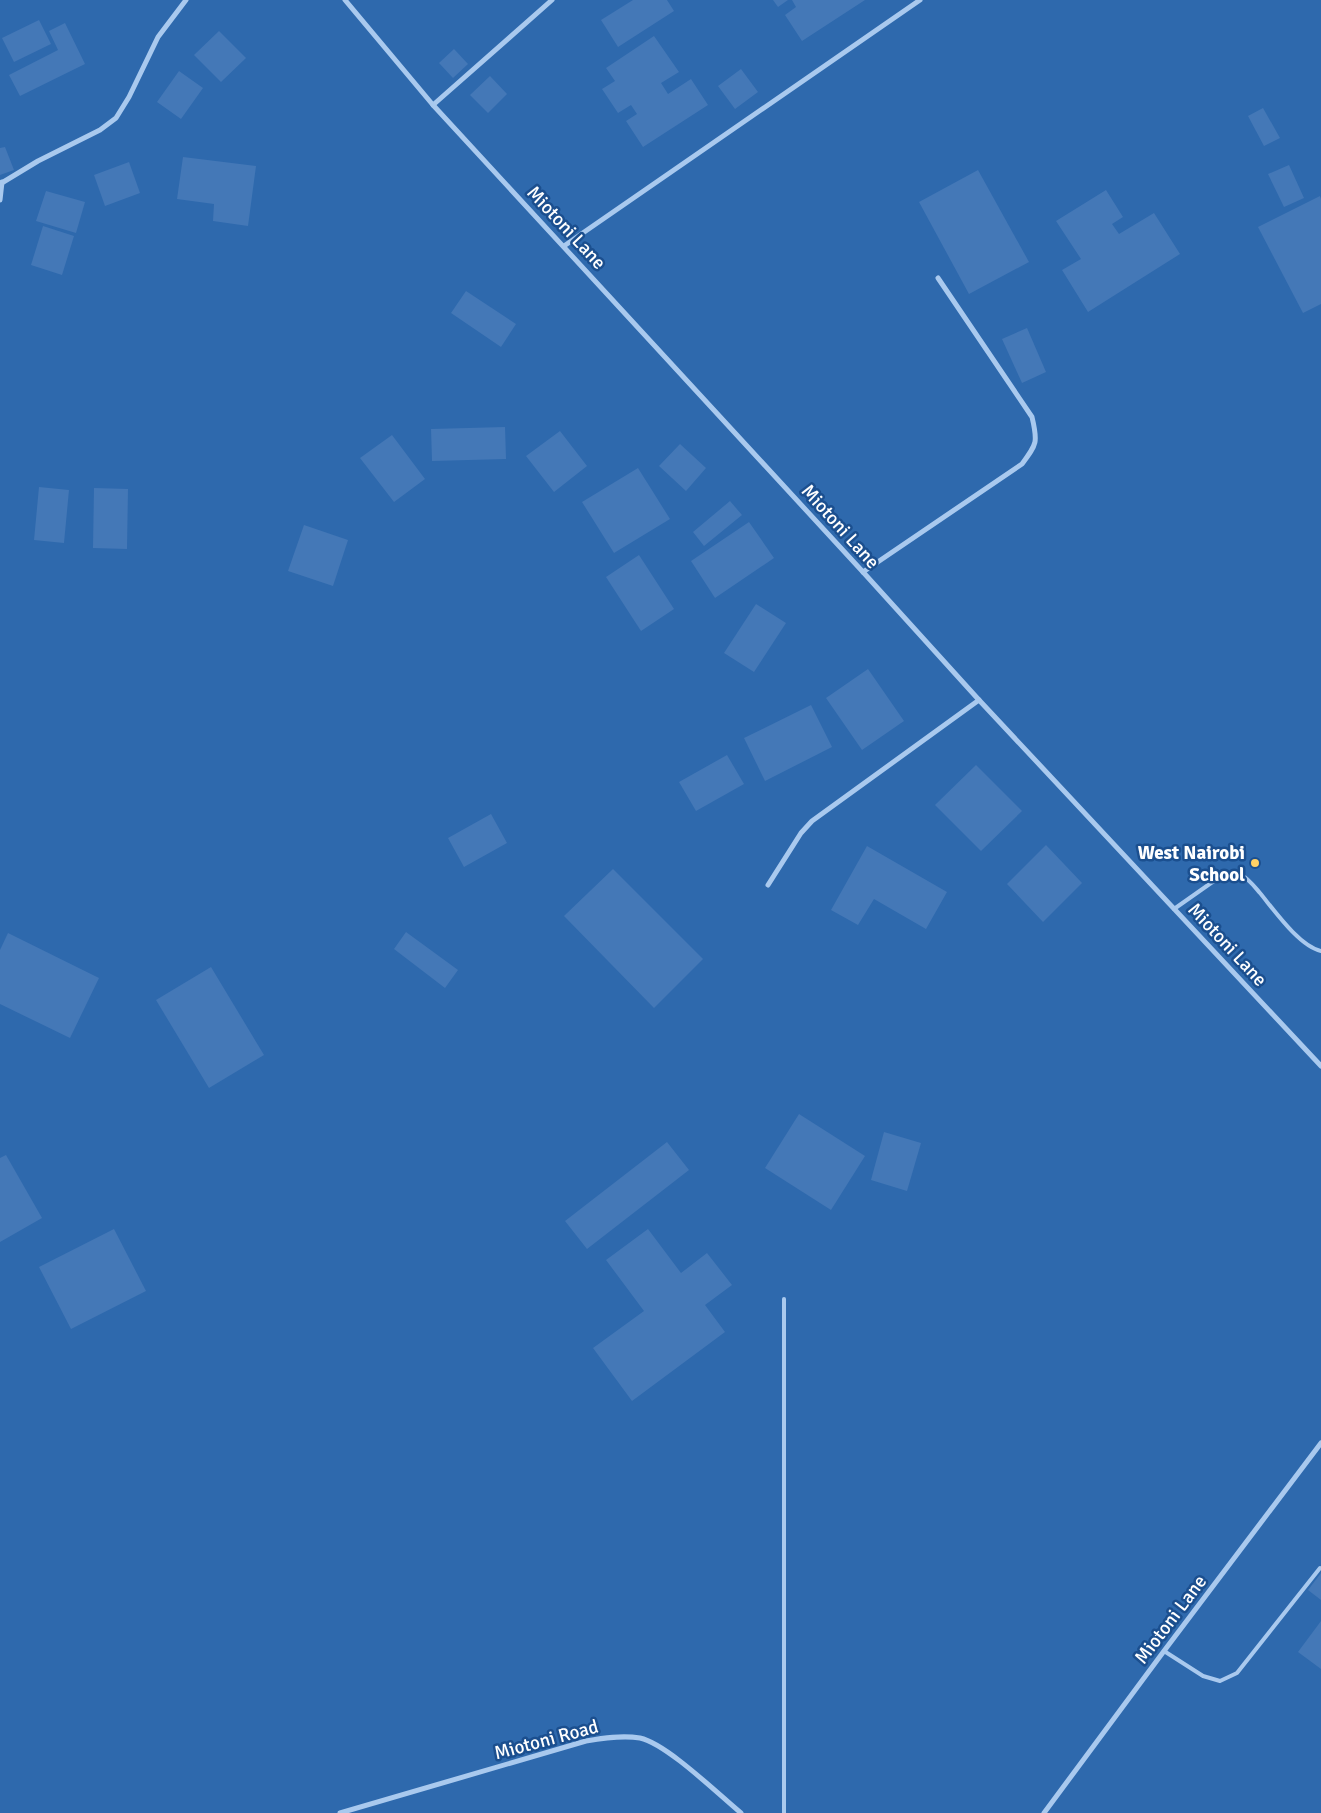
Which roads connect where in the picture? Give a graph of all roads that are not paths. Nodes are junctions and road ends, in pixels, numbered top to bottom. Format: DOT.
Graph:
graph roads {
  1 [pos="186,0"];
  2 [pos="346,0"];
  3 [pos="552,0"];
  4 [pos="920,0"];
  5 [pos="433,105"];
  6 [pos="1,183"];
  7 [pos="0,200"];
  8 [pos="564,246"];
  9 [pos="938,278"];
  10 [pos="864,572"];
  11 [pos="979,700"];
  12 [pos="768,885"];
  13 [pos="1174,909"];
  14 [pos="1321,951"];
  15 [pos="1321,1066"];
  16 [pos="784,1298"];
  17 [pos="1321,1443"];
  18 [pos="1320,1568"];
  19 [pos="1164,1651"];
  20 [pos="340,1813"];
  21 [pos="741,1813"];
  22 [pos="784,1813"];
  23 [pos="1044,1813"];
  1 -- 6 [label="street"];
  2 -- 5 [label="street, Miotoni Lane"];
  3 -- 5 [label="street"];
  4 -- 8 [label="street"];
  5 -- 8 [label="street, Miotoni Lane"];
  6 -- 7 [label="street"];
  8 -- 10 [label="street, Miotoni Lane"];
  9 -- 10 [label="street"];
  10 -- 11 [label="street, Miotoni Lane"];
  11 -- 12 [label="street"];
  11 -- 13 [label="street, Miotoni Lane"];
  13 -- 14 [label="lane"];
  13 -- 15 [label="street, Miotoni Lane"];
  16 -- 22 [label="lane"];
  17 -- 19 [label="street, Miotoni Lane"];
  18 -- 19 [label="lane"];
  19 -- 23 [label="street, Miotoni Lane"];
  20 -- 21 [label="street, Miotoni Road"];
}
